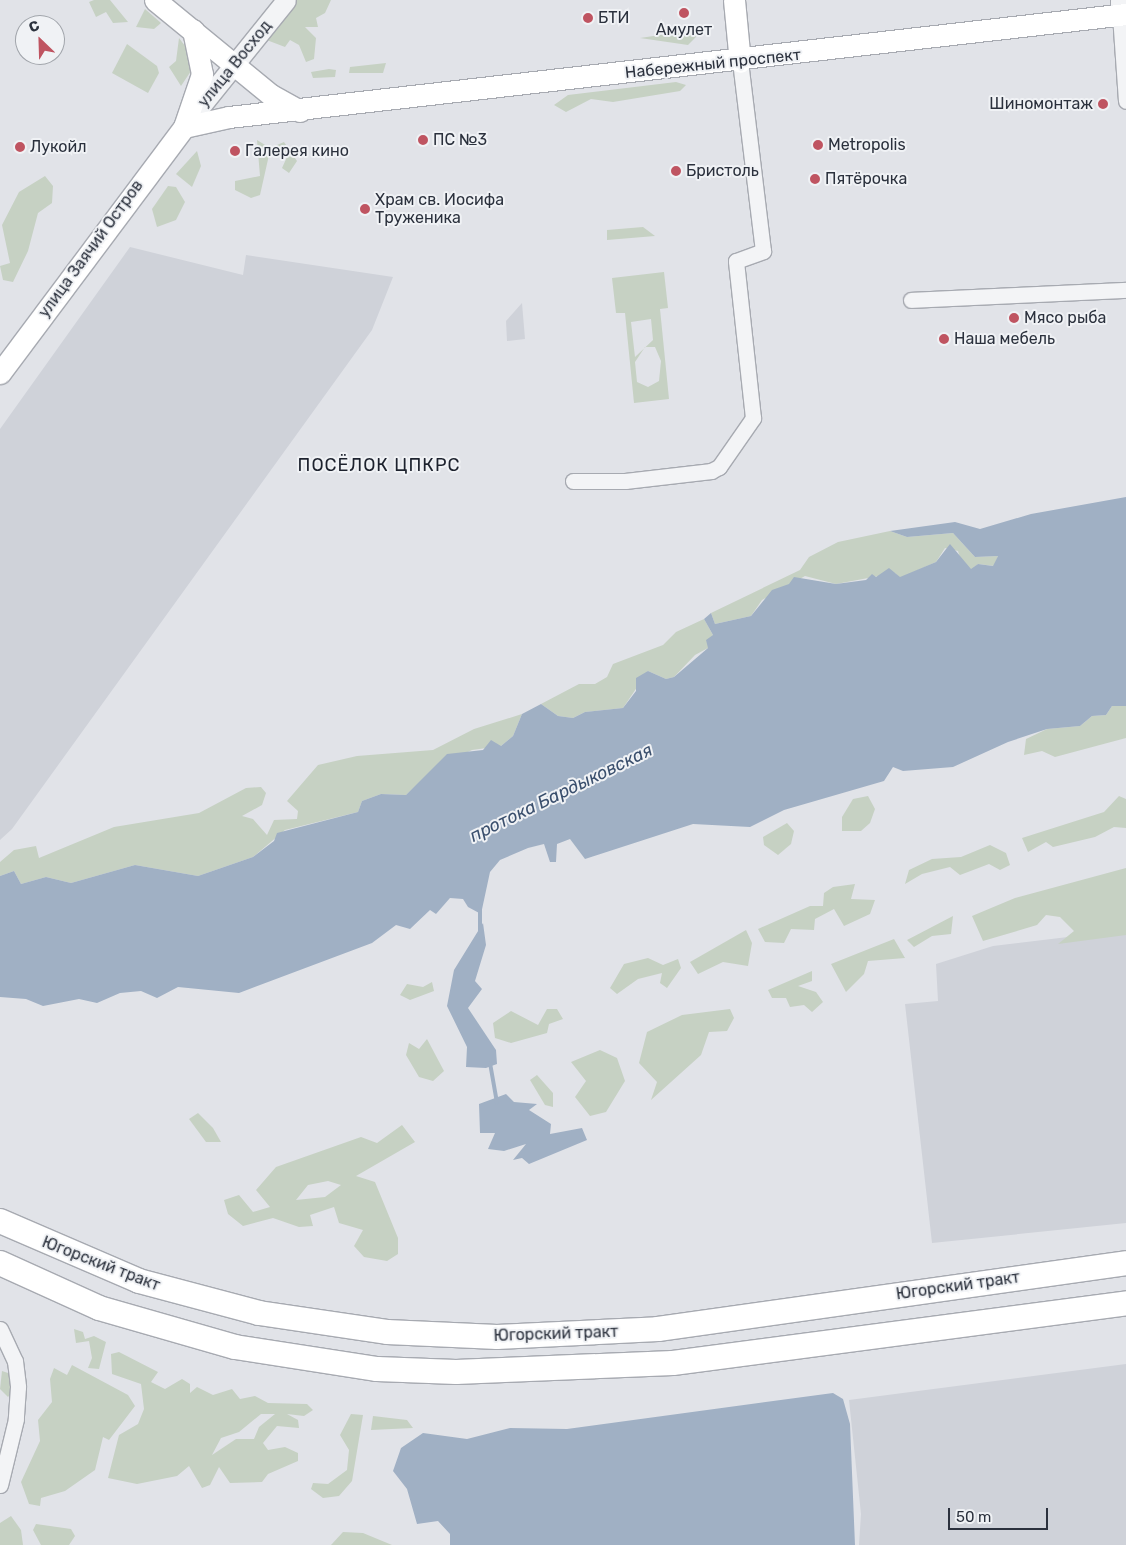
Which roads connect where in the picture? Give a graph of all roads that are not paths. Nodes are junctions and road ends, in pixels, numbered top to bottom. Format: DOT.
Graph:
graph roads {
  1 [pos="154,0"];
  2 [pos="286,0"];
  3 [pos="734,0"];
  4 [pos="1122,10"];
  5 [pos="193,30"];
  6 [pos="740,62"];
  7 [pos="234,65"];
  8 [pos="1126,102"];
  9 [pos="300,111"];
  10 [pos="184,127"];
  11 [pos="1126,290"];
  12 [pos="911,300"];
  13 [pos="0,373"];
  14 [pos="573,481"];
  15 [pos="0,1221"];
  16 [pos="1126,1262"];
  17 [pos="0,1263"];
  18 [pos="858,1301"];
  19 [pos="1126,1303"];
  20 [pos="0,1329"];
  21 [pos="864,1337"];
  22 [pos="0,1485"];
  1 -- 5 [label="main road"];
  2 -- 7 [label="street, улица Восход"];
  3 -- 6 [label="main road"];
  4 -- 6 [label="main road, Набережный проспект"];
  4 -- 8 [label="street"];
  5 -- 7 [label="main road"];
  5 -- 10 [label="main road, улица Заячий Остров"];
  6 -- 9 [label="main road, Набережный проспект"];
  6 -- 14 [label="street"];
  7 -- 9 [label="main road"];
  7 -- 10 [label="street, улица Восход"];
  9 -- 10 [label="main road, Набережный проспект"];
  10 -- 13 [label="main road, улица Заячий Остров"];
  11 -- 12 [label="street"];
  15 -- 18 [label="main road, Югорский тракт"];
  16 -- 18 [label="main road, Югорский тракт"];
  17 -- 21 [label="main road"];
  18 -- 21 [label="main road"];
  19 -- 21 [label="main road"];
  20 -- 22 [label="street"];
}
